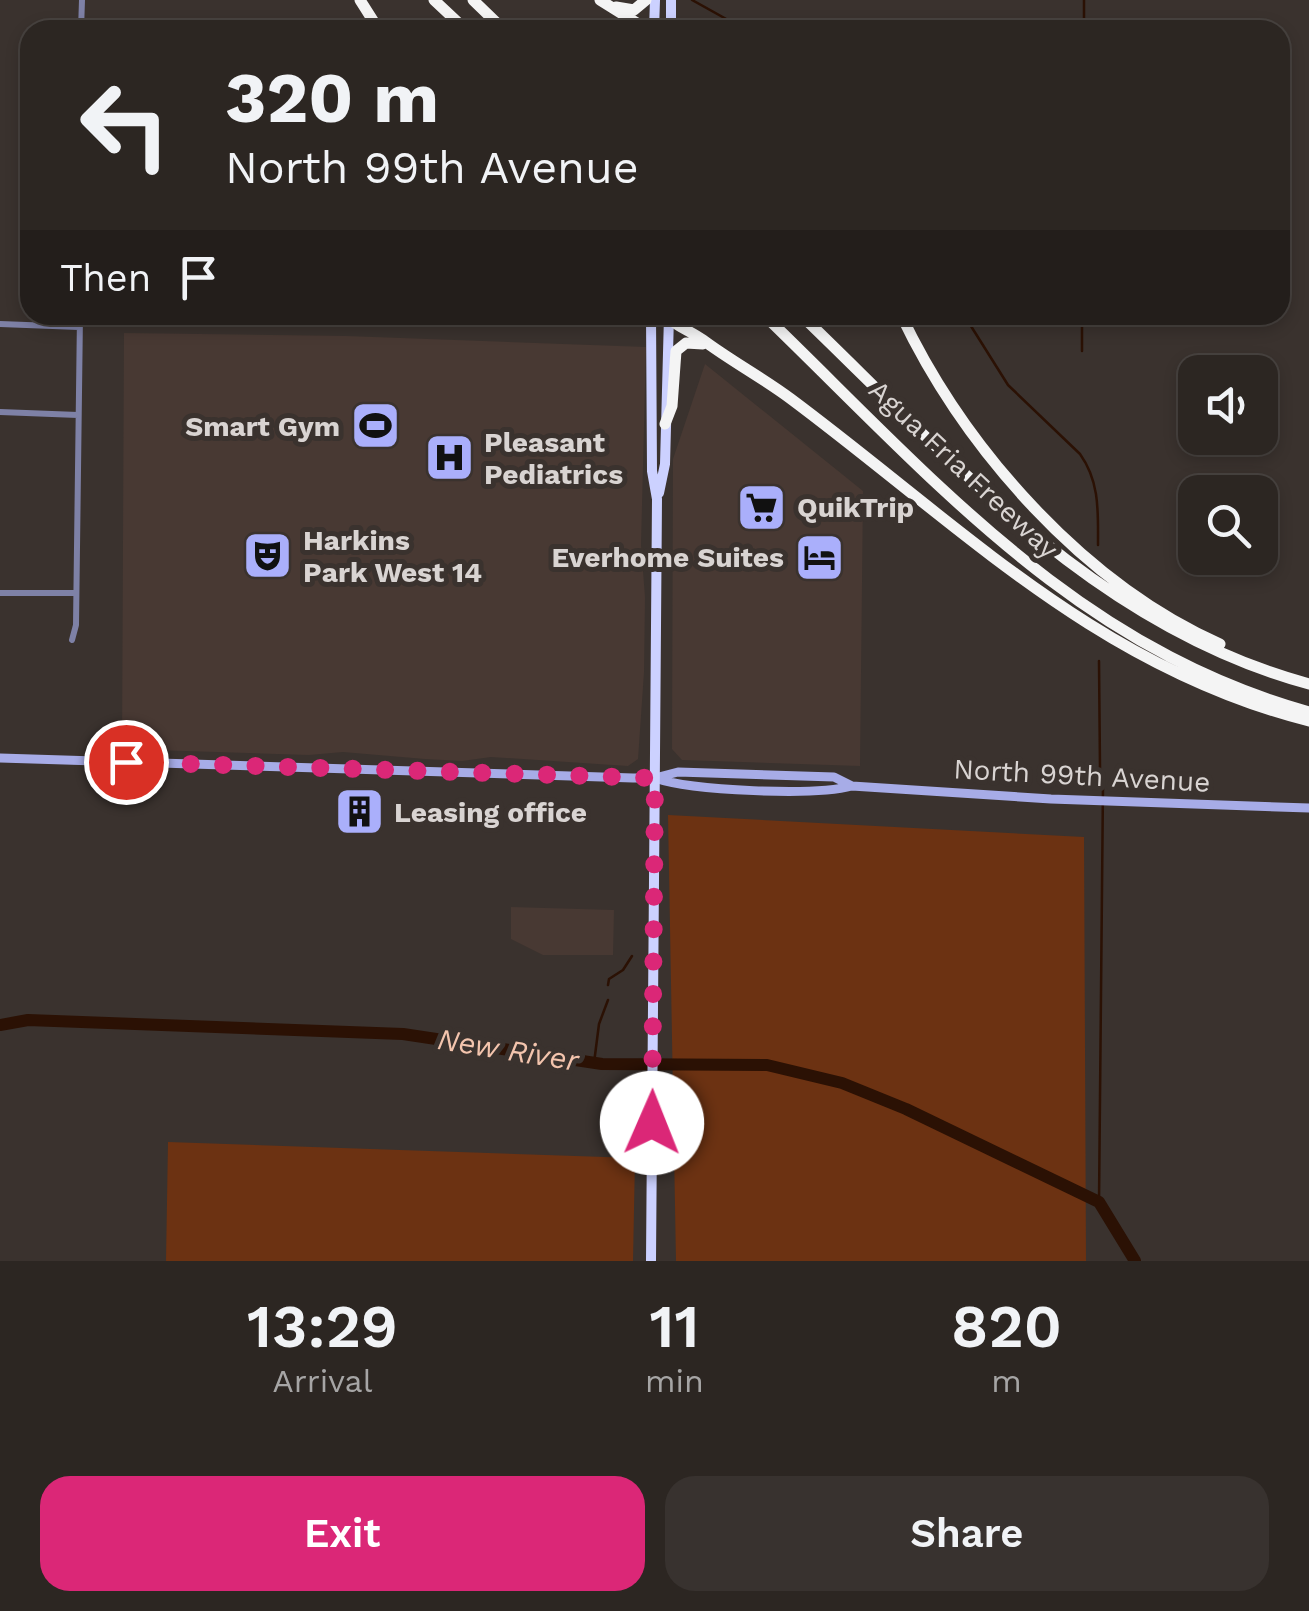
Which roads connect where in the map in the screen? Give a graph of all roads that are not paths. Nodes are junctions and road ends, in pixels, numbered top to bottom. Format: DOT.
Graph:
graph roads {
  1 [pos="434,0"];
  2 [pos="473,0"];
  3 [pos="646,0"];
  4 [pos="603,2"];
  5 [pos="455,20"];
  6 [pos="494,20"];
  7 [pos="634,20"];
  8 [pos="0,324"];
  9 [pos="651,325"];
  10 [pos="667,325"];
  11 [pos="679,325"];
  12 [pos="774,325"];
  13 [pos="810,325"];
  14 [pos="906,325"];
  15 [pos="80,328"];
  16 [pos="712,347"];
  17 [pos="0,412"];
  18 [pos="78,415"];
  19 [pos="665,424"];
  20 [pos="658,499"];
  21 [pos="0,593"];
  22 [pos="76,593"];
  23 [pos="72,640"];
  24 [pos="1262,669"];
  25 [pos="1309,684"];
  26 [pos="1309,712"];
  27 [pos="1309,721"];
  28 [pos="0,758"];
  29 [pos="655,778"];
  30 [pos="1309,808"];
  31 [pos="650,1261"];
  1 -- 5 [label="highway"];
  2 -- 6 [label="highway"];
  3 -- 4 [label="highway"];
  4 -- 7 [label="highway"];
  8 -- 15 [label="street"];
  9 -- 20 [label="main road"];
  10 -- 19 [label="main road"];
  11 -- 16 [label="highway"];
  12 -- 26 [label="highway, Agua Fria Freeway"];
  13 -- 24 [label="highway, Agua Fria Freeway"];
  14 -- 24 [label="highway"];
  15 -- 18 [label="street"];
  16 -- 19 [label="highway"];
  16 -- 27 [label="highway"];
  17 -- 18 [label="street"];
  18 -- 22 [label="street"];
  19 -- 20 [label="main road"];
  20 -- 29 [label="main road"];
  21 -- 22 [label="street"];
  22 -- 23 [label="street"];
  24 -- 25 [label="highway, Agua Fria Freeway"];
  28 -- 29 [label="main road, North 99th Avenue"];
  29 -- 30 [label="main road, North 99th Avenue"];
  29 -- 31 [label="main road"];
}
